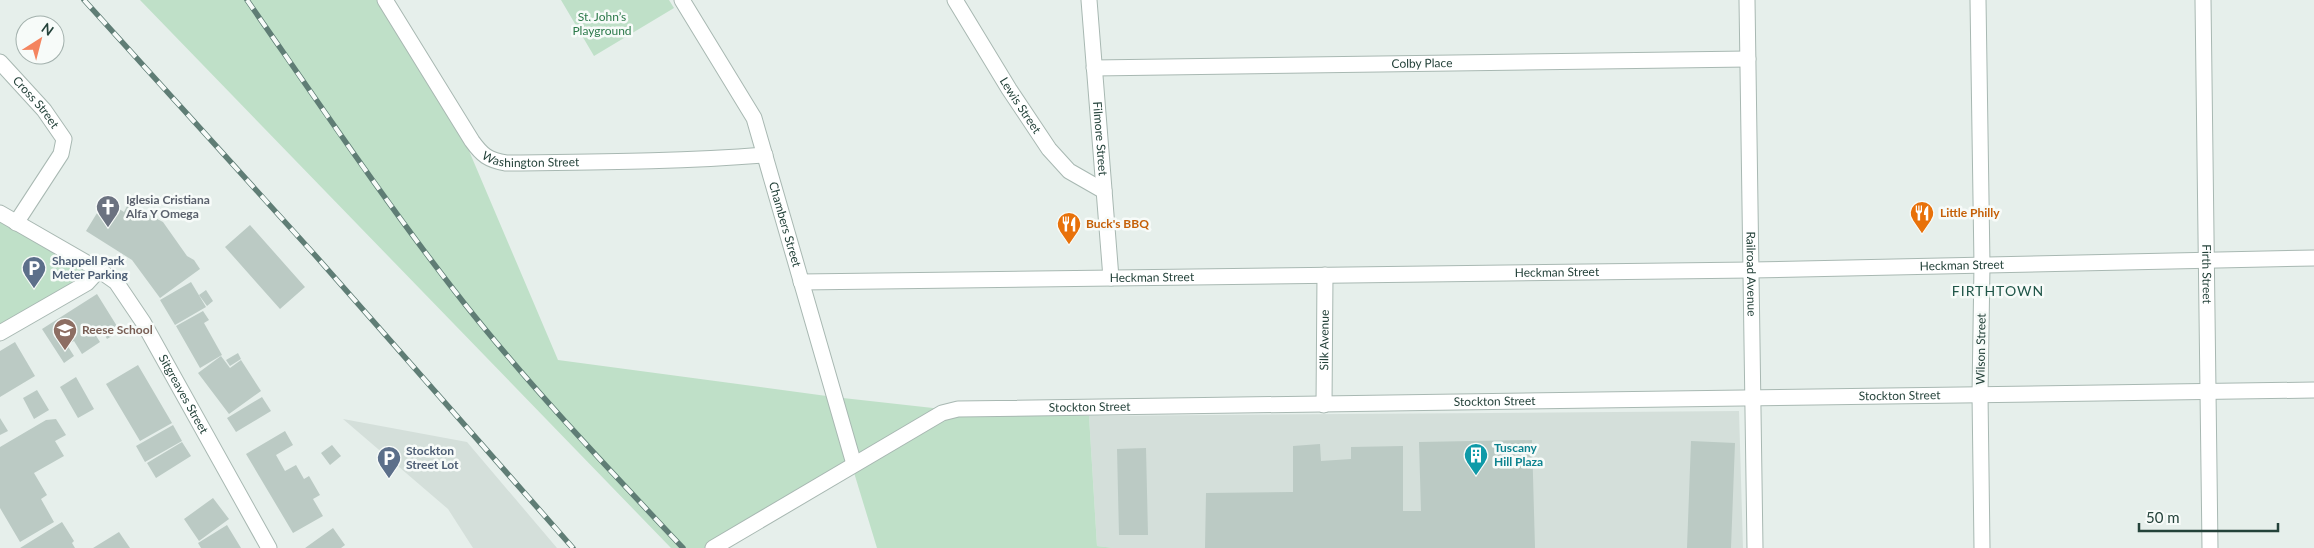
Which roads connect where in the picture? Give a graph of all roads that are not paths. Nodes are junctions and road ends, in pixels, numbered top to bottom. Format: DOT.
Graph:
graph roads {
  1 [pos="386,0"];
  2 [pos="682,0"];
  3 [pos="955,0"];
  4 [pos="1090,0"];
  5 [pos="1747,0"];
  6 [pos="1978,0"];
  7 [pos="2203,0"];
  8 [pos="1748,59"];
  9 [pos="0,62"];
  10 [pos="1094,68"];
  11 [pos="765,154"];
  12 [pos="1104,191"];
  13 [pos="0,213"];
  14 [pos="16,222"];
  15 [pos="2314,258"];
  16 [pos="2207,260"];
  17 [pos="1982,264"];
  18 [pos="99,270"];
  19 [pos="1751,270"];
  20 [pos="1325,275"];
  21 [pos="1111,278"];
  22 [pos="801,282"];
  23 [pos="0,333"];
  24 [pos="2314,390"];
  25 [pos="2208,392"];
  26 [pos="1980,394"];
  27 [pos="1752,398"];
  28 [pos="1324,405"];
  29 [pos="854,464"];
  30 [pos="269,548"];
  31 [pos="713,548"];
  32 [pos="1754,548"];
  33 [pos="1982,548"];
  34 [pos="2210,548"];
  1 -- 11 [label="street, Washington Street"];
  2 -- 11 [label="street, Chambers Street"];
  3 -- 12 [label="street, Lewis Street"];
  4 -- 10 [label="street, Filmore Street"];
  5 -- 8 [label="street, Railroad Avenue"];
  6 -- 17 [label="street, Wilson Street"];
  7 -- 16 [label="street, Firth Street"];
  8 -- 10 [label="street, Colby Place"];
  8 -- 19 [label="street, Railroad Avenue"];
  9 -- 14 [label="street, Cross Street"];
  10 -- 12 [label="street, Filmore Street"];
  11 -- 22 [label="street, Chambers Street"];
  12 -- 21 [label="street, Filmore Street"];
  13 -- 14 [label="street, Sitgreaves Street"];
  14 -- 18 [label="street, Sitgreaves Street"];
  15 -- 16 [label="street, Heckman Street"];
  16 -- 17 [label="street, Heckman Street"];
  16 -- 25 [label="street, Firth Street"];
  17 -- 19 [label="street, Heckman Street"];
  17 -- 26 [label="street, Wilson Street"];
  18 -- 23 [label="street"];
  18 -- 30 [label="street, Sitgreaves Street"];
  19 -- 20 [label="street, Heckman Street"];
  19 -- 27 [label="street, Railroad Avenue"];
  20 -- 21 [label="street, Heckman Street"];
  20 -- 28 [label="street, Silk Avenue"];
  21 -- 22 [label="street, Heckman Street"];
  22 -- 29 [label="street, Chambers Street"];
  24 -- 25 [label="street, Stockton Street"];
  25 -- 26 [label="street, Stockton Street"];
  25 -- 34 [label="street, Firth Street"];
  26 -- 27 [label="street, Stockton Street"];
  26 -- 33 [label="street, Wilson Street"];
  27 -- 28 [label="street, Stockton Street"];
  27 -- 32 [label="street, Railroad Avenue"];
  28 -- 29 [label="street, Stockton Street"];
  29 -- 31 [label="street, Stockton Street"];
}
